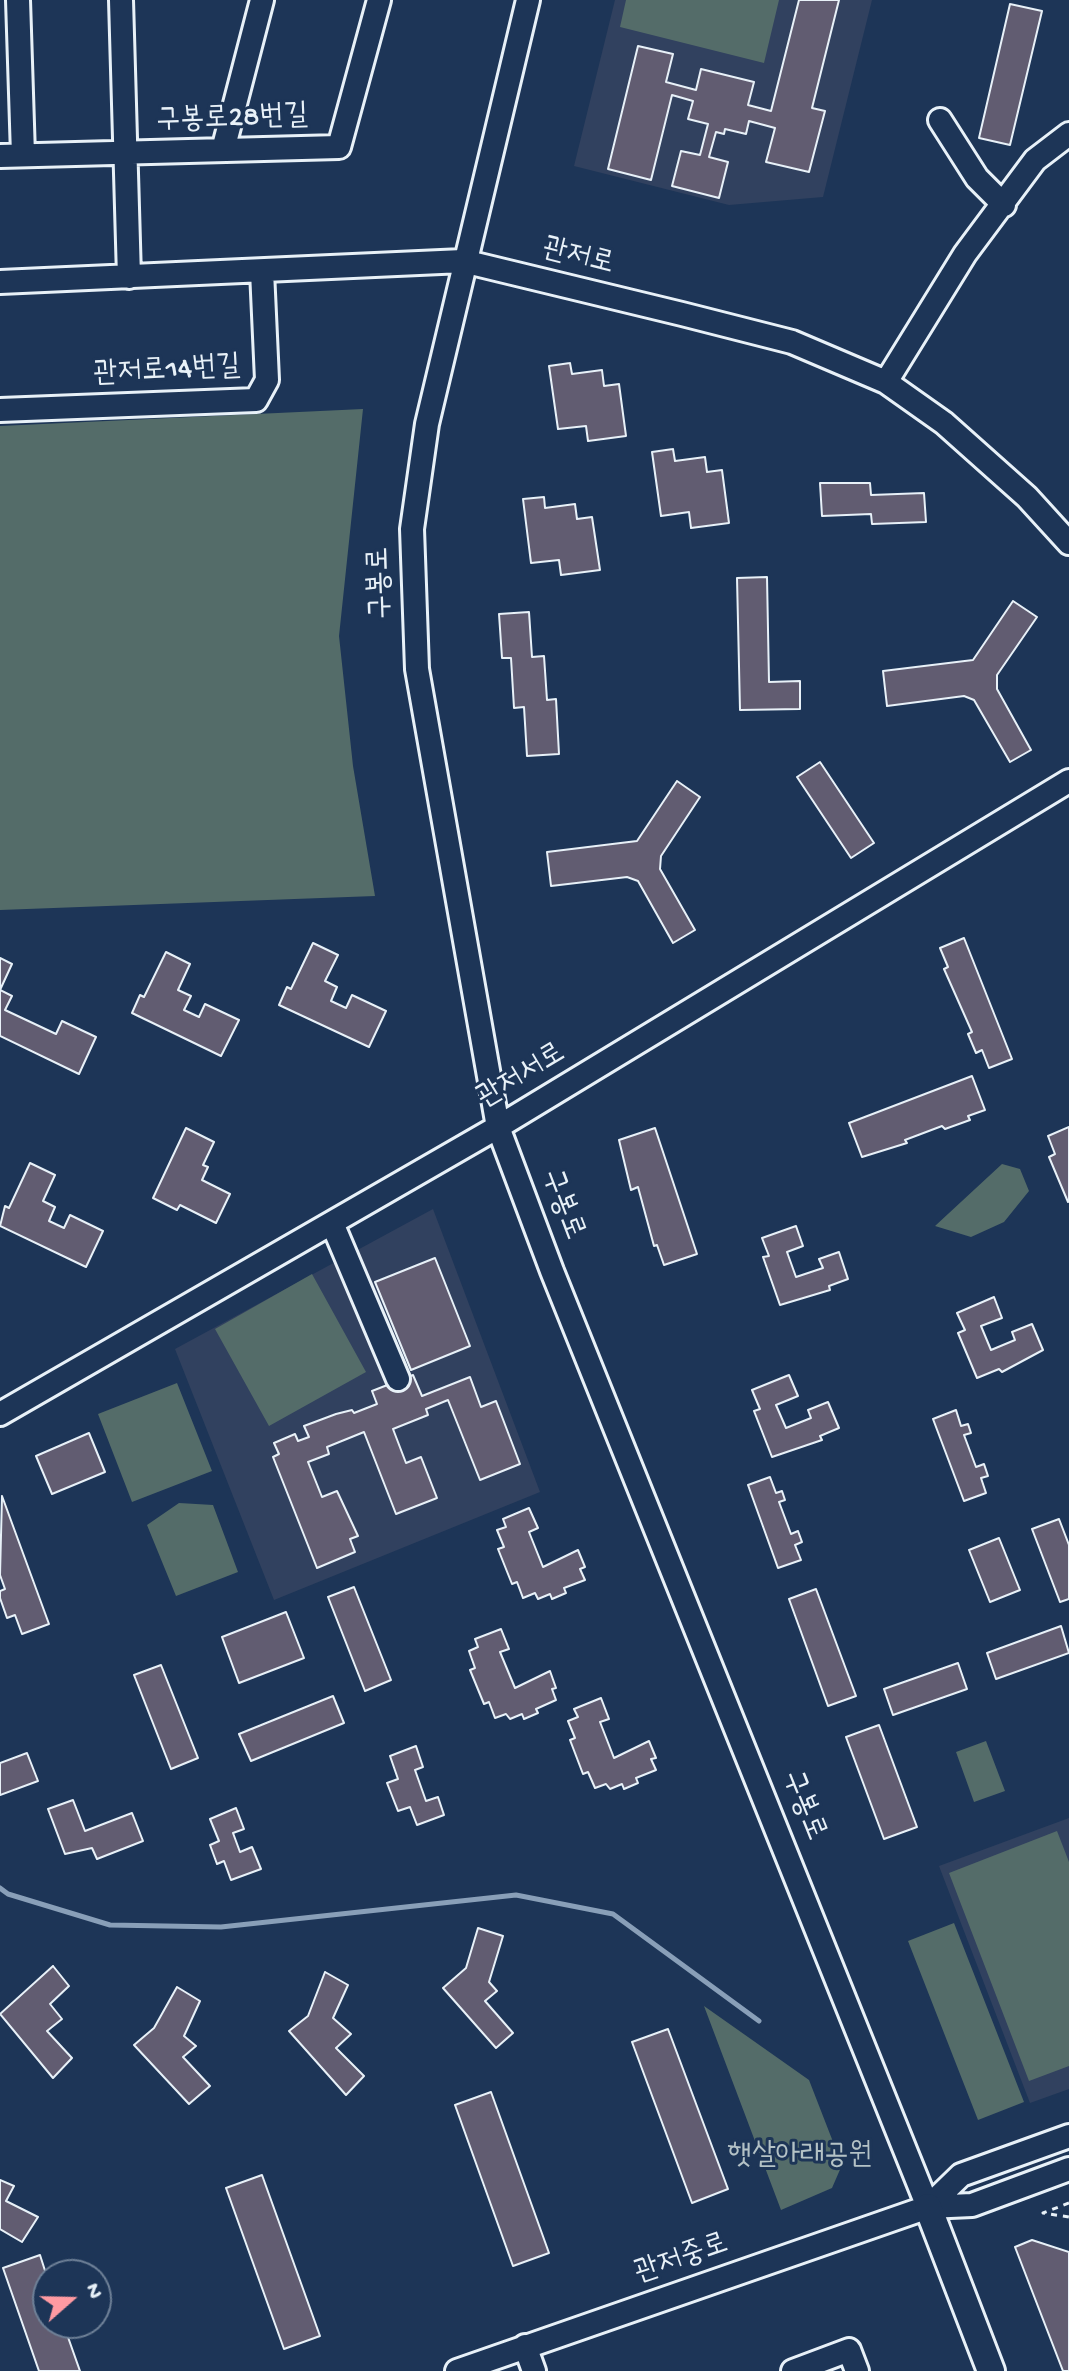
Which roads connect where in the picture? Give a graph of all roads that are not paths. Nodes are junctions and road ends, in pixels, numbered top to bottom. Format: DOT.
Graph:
graph roads {
  1 [pos="18,0"];
  2 [pos="121,0"];
  3 [pos="262,0"];
  4 [pos="379,0"];
  5 [pos="528,0"];
  6 [pos="940,120"];
  7 [pos="1069,134"];
  8 [pos="223,150"];
  9 [pos="126,153"];
  10 [pos="23,155"];
  11 [pos="0,156"];
  12 [pos="1004,205"];
  13 [pos="463,261"];
  14 [pos="262,271"];
  15 [pos="129,277"];
  16 [pos="0,282"];
  17 [pos="886,382"];
  18 [pos="0,410"];
  19 [pos="1069,543"];
  20 [pos="1069,781"];
  21 [pos="498,1127"];
  22 [pos="332,1223"];
  23 [pos="398,1379"];
  24 [pos="0,1414"];
  25 [pos="1069,2136"];
  26 [pos="1069,2169"];
  27 [pos="928,2207"];
  28 [pos="525,2346"];
  29 [pos="457,2371"];
  30 [pos="534,2371"];
  31 [pos="793,2371"];
  32 [pos="857,2371"];
  33 [pos="991,2371"];
  1 -- 10 [label="street"];
  2 -- 9 [label="street, 구봉로28번길"];
  3 -- 8 [label="street"];
  4 -- 8 [label="street, 구봉로28번길"];
  5 -- 13 [label="street, 구봉로"];
  6 -- 12 [label="street"];
  7 -- 12 [label="street"];
  8 -- 9 [label="street, 구봉로28번길"];
  9 -- 10 [label="street, 구봉로28번길"];
  9 -- 15 [label="street, 구봉로28번길"];
  10 -- 11 [label="street, 구봉로28번길"];
  12 -- 17 [label="street"];
  13 -- 14 [label="street, 관저로"];
  13 -- 17 [label="street, 관저로"];
  13 -- 21 [label="street, 구봉로"];
  14 -- 15 [label="street, 관저로"];
  14 -- 18 [label="street, 관저로14번길"];
  15 -- 16 [label="street, 관저로"];
  17 -- 19 [label="street, 관저로"];
  20 -- 21 [label="street, 관저서로"];
  21 -- 22 [label="street, 관저서로"];
  21 -- 27 [label="street, 구봉로"];
  22 -- 23 [label="street"];
  22 -- 24 [label="street, 관저서로"];
  25 -- 27 [label="street, 관저중로"];
  26 -- 27 [label="street, 관저중로"];
  27 -- 28 [label="street, 관저중로"];
  27 -- 33 [label="main road, 구봉로"];
  28 -- 29 [label="street, 관저중로"];
  28 -- 30 [label="street"];
  31 -- 32 [label="street"];
}
